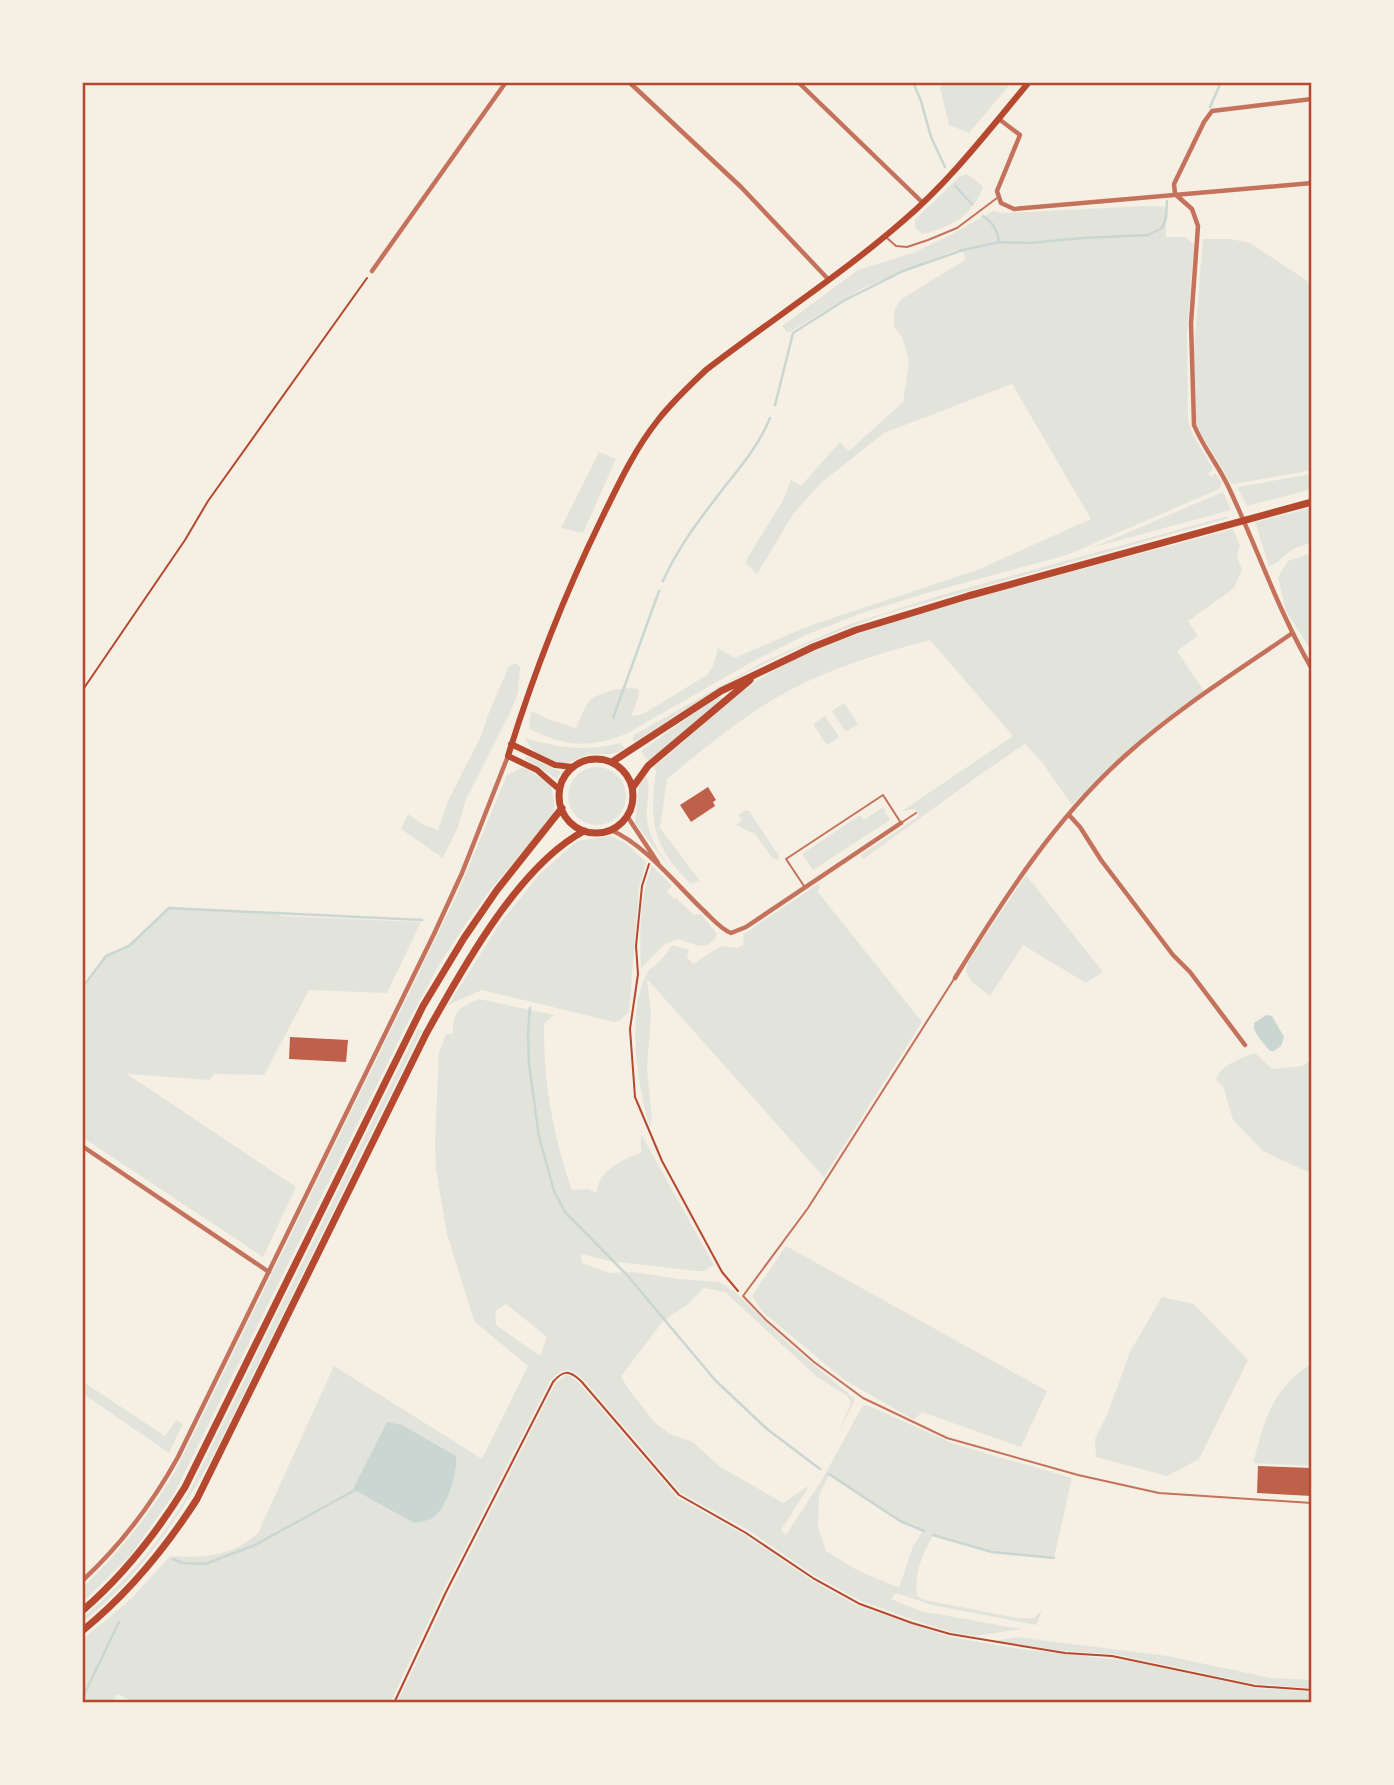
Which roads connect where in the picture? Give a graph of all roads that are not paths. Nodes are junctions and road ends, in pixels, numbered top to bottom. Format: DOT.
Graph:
graph roads {
  1 [pos="506,82"];
  2 [pos="629,82"];
  3 [pos="798,82"];
  4 [pos="1029,82"];
  5 [pos="1312,99"];
  6 [pos="998,119"];
  7 [pos="1312,183"];
  8 [pos="1175,194"];
  9 [pos="998,197"];
  10 [pos="923,203"];
  11 [pos="885,236"];
  12 [pos="372,271"];
  13 [pos="828,279"];
  14 [pos="1312,502"];
  15 [pos="1291,634"];
  16 [pos="1312,669"];
  17 [pos="760,672"];
  18 [pos="512,744"];
  19 [pos="508,756"];
  20 [pos="612,762"];
  21 [pos="573,767"];
  22 [pos="632,787"];
  23 [pos="560,790"];
  24 [pos="562,808"];
  25 [pos="916,813"];
  26 [pos="1069,815"];
  27 [pos="627,816"];
  28 [pos="901,823"];
  29 [pos="611,830"];
  30 [pos="584,831"];
  31 [pos="661,867"];
  32 [pos="805,887"];
  33 [pos="955,978"];
  34 [pos="1245,1045"];
  35 [pos="82,1146"];
  36 [pos="269,1272"];
  37 [pos="1312,1503"];
  38 [pos="82,1581"];
  39 [pos="82,1611"];
  40 [pos="82,1631"];
  1 -- 12 [label="street"];
  2 -- 13 [label="street"];
  3 -- 10 [label="street"];
  4 -- 6 [label="main road"];
  5 -- 8 [label="street"];
  6 -- 9 [label="street"];
  6 -- 10 [label="main road"];
  7 -- 8 [label="street"];
  8 -- 9 [label="street"];
  8 -- 15 [label="street"];
  9 -- 11 [label="lane"];
  10 -- 11 [label="main road"];
  11 -- 13 [label="main road"];
  13 -- 18 [label="main road"];
  14 -- 17 [label="main road"];
  15 -- 16 [label="street"];
  15 -- 26 [label="street"];
  17 -- 20 [label="main road"];
  17 -- 22 [label="main road"];
  18 -- 19 [label="main road"];
  18 -- 21 [label="main road"];
  19 -- 23 [label="main road"];
  19 -- 36 [label="street"];
  20 -- 21 [label="main road"];
  20 -- 22 [label="main road"];
  21 -- 23 [label="main road"];
  22 -- 27 [label="main road"];
  23 -- 24 [label="main road"];
  24 -- 30 [label="main road"];
  24 -- 39 [label="main road"];
  25 -- 28 [label="lane"];
  26 -- 33 [label="street"];
  26 -- 34 [label="street"];
  27 -- 29 [label="main road"];
  27 -- 31 [label="street"];
  28 -- 32 [label="street"];
  28 -- 32 [label="lane"];
  29 -- 30 [label="main road"];
  29 -- 31 [label="street"];
  30 -- 40 [label="main road"];
  31 -- 32 [label="street"];
  33 -- 37 [label="lane"];
  35 -- 36 [label="street"];
  36 -- 38 [label="street"];
}
